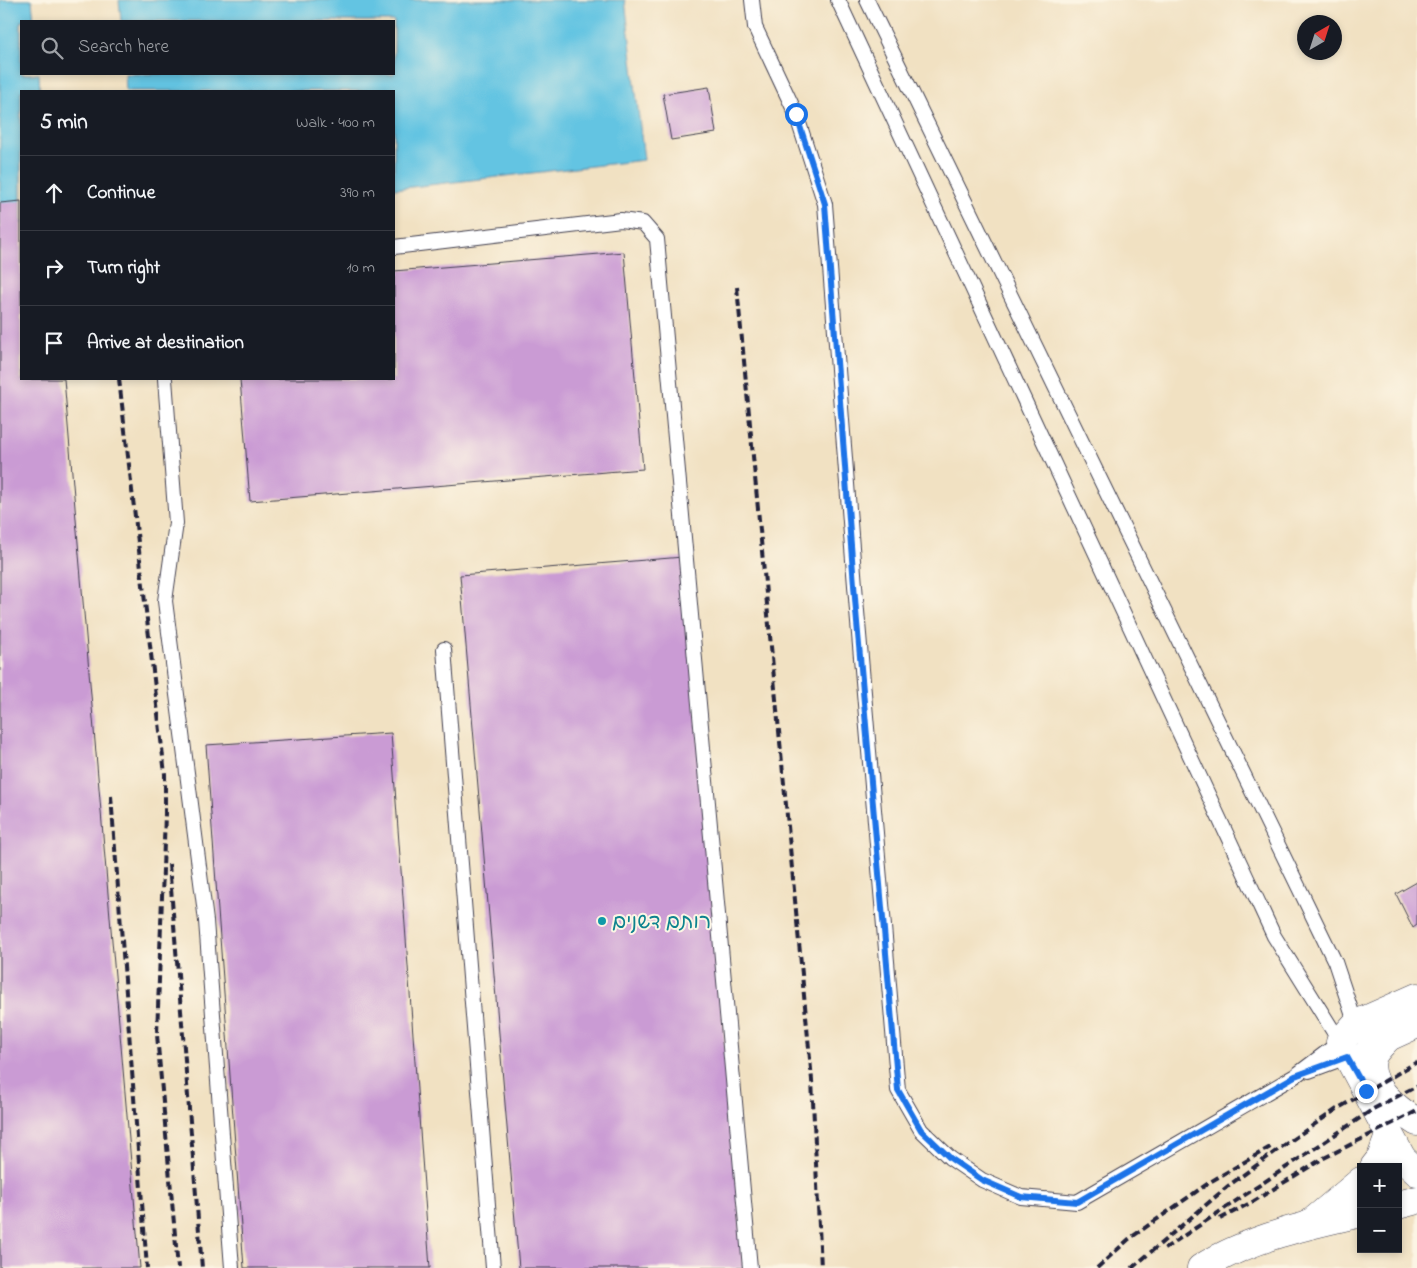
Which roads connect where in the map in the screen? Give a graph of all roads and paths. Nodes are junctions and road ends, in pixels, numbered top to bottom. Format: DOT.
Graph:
graph roads {
  1 [pos="752,0"];
  2 [pos="838,0"];
  3 [pos="867,0"];
  4 [pos="395,247"];
  5 [pos="165,380"];
  6 [pos="444,649"];
  7 [pos="1417,997"];
  8 [pos="1417,1024"];
  9 [pos="1356,1049"];
  10 [pos="1417,1122"];
  11 [pos="1389,1136"];
  12 [pos="1377,1163"];
  13 [pos="1417,1172"];
  14 [pos="1357,1184"];
  15 [pos="1417,1200"];
  16 [pos="1402,1204"];
  17 [pos="1357,1214"];
  18 [pos="1306,1226"];
  19 [pos="232,1268"];
  20 [pos="493,1268"];
  21 [pos="750,1268"];
  22 [pos="1201,1268"];
  1 -- 9 [label="lane"];
  2 -- 9 [label="lane"];
  3 -- 9 [label="lane"];
  4 -- 21 [label="lane"];
  5 -- 19 [label="lane"];
  6 -- 20 [label="lane"];
  7 -- 9 [label="street"];
  8 -- 9 [label="street"];
  9 -- 10 [label="street"];
  9 -- 11 [label="street"];
  11 -- 12 [label="street"];
  11 -- 13 [label="street"];
  14 -- 18 [label="street"];
  15 -- 16 [label="street"];
  17 -- 18 [label="street"];
  18 -- 22 [label="street"];
}
